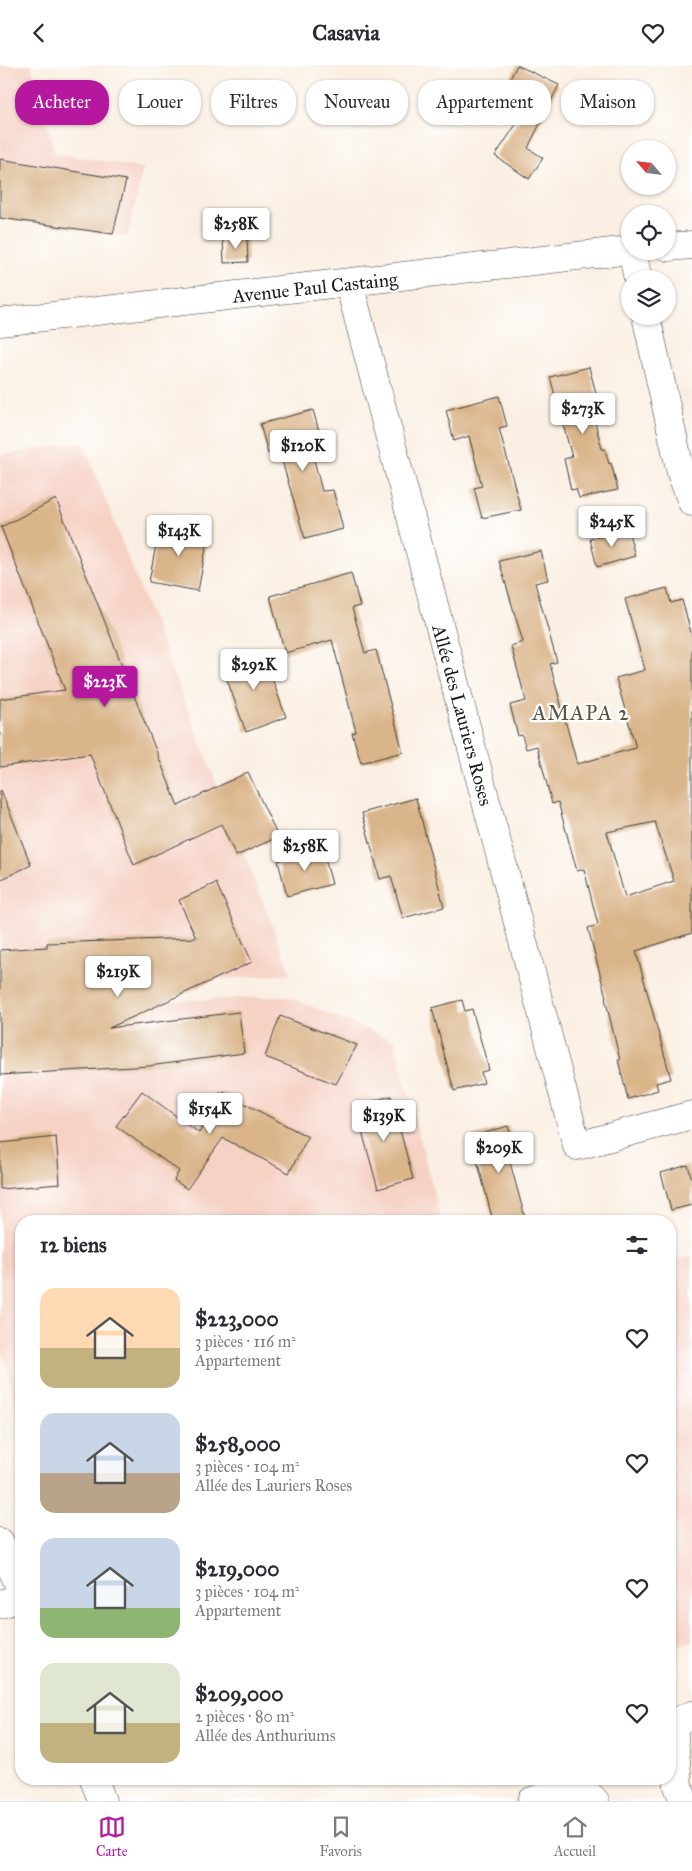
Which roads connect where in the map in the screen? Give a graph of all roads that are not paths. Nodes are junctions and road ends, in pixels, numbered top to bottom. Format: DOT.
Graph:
graph roads {
  1 [pos="692,245"];
  2 [pos="676,246"];
  3 [pos="621,252"];
  4 [pos="349,283"];
  5 [pos="0,322"];
  6 [pos="648,325"];
  7 [pos="692,502"];
  8 [pos="692,1115"];
  9 [pos="0,1542"];
  10 [pos="15,1576"];
  11 [pos="15,1600"];
  12 [pos="0,1604"];
  13 [pos="692,1715"];
  14 [pos="676,1722"];
  15 [pos="676,1761"];
  16 [pos="96,1785"];
  17 [pos="102,1801"];
  18 [pos="532,1801"];
  19 [pos="595,1801"];
  20 [pos="684,1801"];
  1 -- 2 [label="street"];
  3 -- 4 [label="street, Avenue Paul Castaing"];
  4 -- 5 [label="street, Avenue Paul Castaing"];
  4 -- 8 [label="street, Allée des Lauriers Roses"];
  6 -- 7 [label="street"];
  9 -- 10 [label="street"];
  11 -- 12 [label="street"];
  13 -- 14 [label="street"];
  15 -- 20 [label="street"];
  16 -- 17 [label="street"];
  18 -- 19 [label="street"];
}
